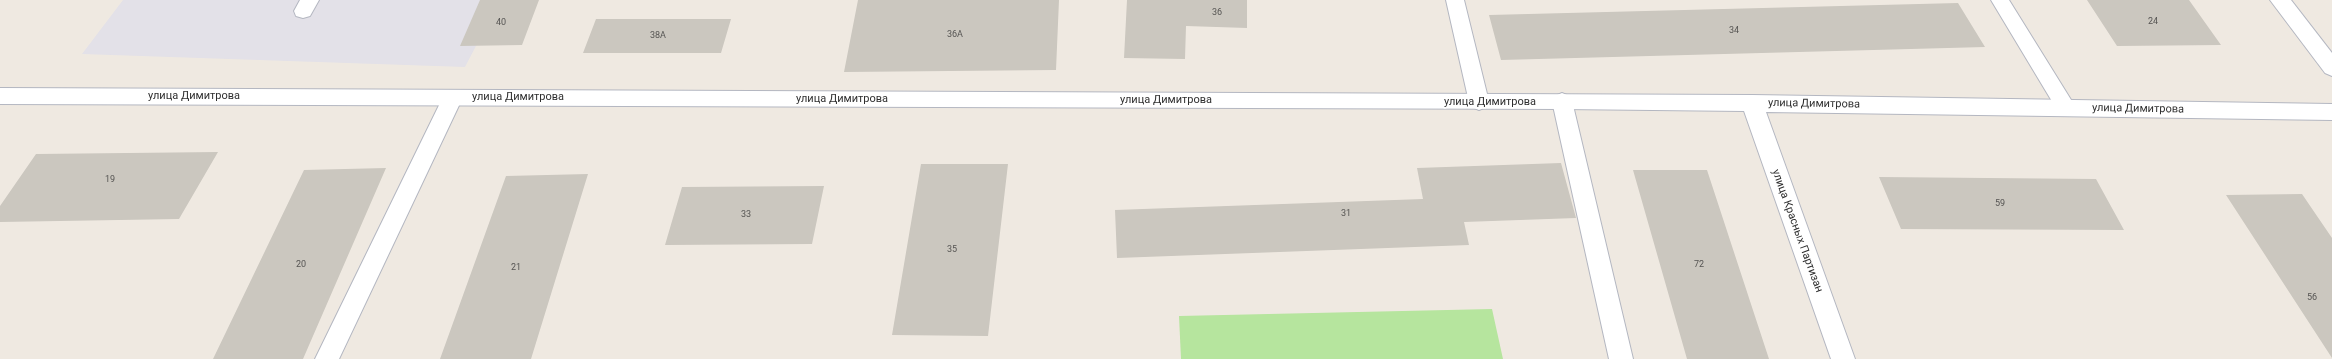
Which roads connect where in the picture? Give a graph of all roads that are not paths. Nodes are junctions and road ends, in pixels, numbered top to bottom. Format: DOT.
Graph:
graph roads {
  1 [pos="1455,0"];
  2 [pos="2000,0"];
  3 [pos="2280,0"];
  4 [pos="2332,68"];
  5 [pos="0,96"];
  6 [pos="453,97"];
  7 [pos="1562,101"];
  8 [pos="1479,102"];
  9 [pos="1752,103"];
  10 [pos="2066,108"];
  11 [pos="2332,112"];
  12 [pos="327,359"];
  13 [pos="1621,359"];
  14 [pos="1843,359"];
  1 -- 8 [label="lane"];
  2 -- 10 [label="lane"];
  3 -- 4 [label="street"];
  5 -- 6 [label="street, улица Димитрова"];
  6 -- 8 [label="street, улица Димитрова"];
  6 -- 12 [label="lane"];
  7 -- 8 [label="street, улица Димитрова"];
  7 -- 9 [label="street, улица Димитрова"];
  7 -- 13 [label="lane"];
  9 -- 10 [label="street, улица Димитрова"];
  9 -- 14 [label="street, улица Красных Партизан"];
  10 -- 11 [label="street, улица Димитрова"];
}
